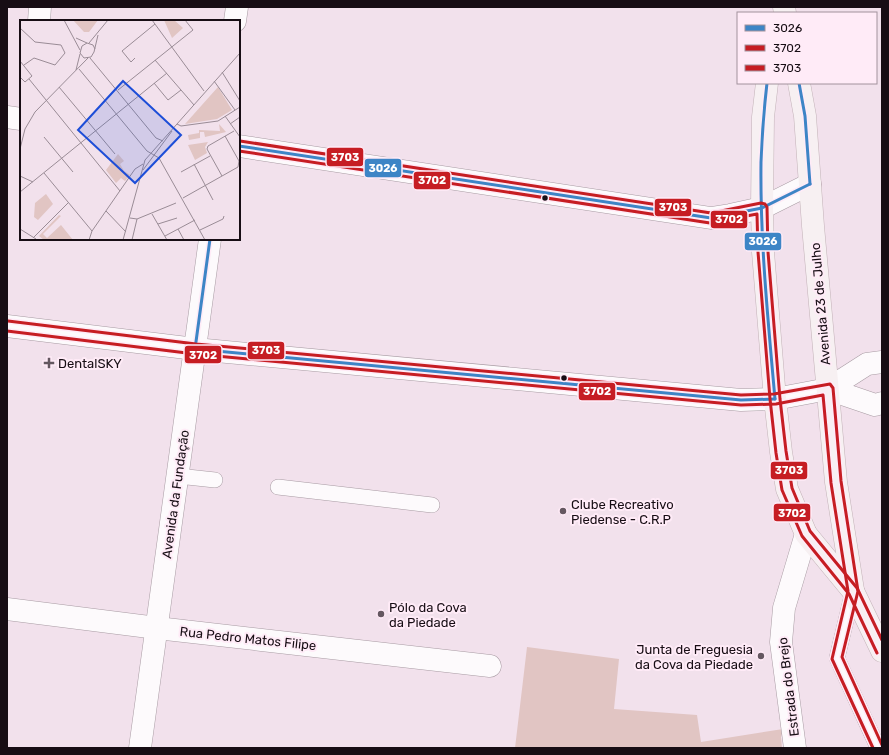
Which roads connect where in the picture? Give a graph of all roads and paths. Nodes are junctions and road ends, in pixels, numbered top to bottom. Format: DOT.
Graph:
graph roads {
  1 [pos="40,7"];
  2 [pos="237,7"];
  3 [pos="38,20"];
  4 [pos="235,20"];
  5 [pos="767,84"];
  6 [pos="799,84"];
  7 [pos="7,117"];
  8 [pos="20,119"];
  9 [pos="240,146"];
  10 [pos="810,184"];
  11 [pos="762,208"];
  12 [pos="210,240"];
  13 [pos="7,326"];
  14 [pos="195,349"];
  15 [pos="882,362"];
  16 [pos="828,389"];
  17 [pos="775,399"];
  18 [pos="882,403"];
  19 [pos="178,476"];
  20 [pos="216,480"];
  21 [pos="278,487"];
  22 [pos="432,506"];
  23 [pos="806,534"];
  24 [pos="853,591"];
  25 [pos="7,609"];
  26 [pos="157,628"];
  27 [pos="882,651"];
  28 [pos="490,666"];
  29 [pos="140,748"];
  30 [pos="796,748"];
  31 [pos="878,748"];
  1 -- 3 [label="street"];
  2 -- 4 [label="street"];
  5 -- 11 [label="main road, Avenida 23 de Julho"];
  6 -- 10 [label="main road, Avenida 23 de Julho"];
  7 -- 8 [label="street"];
  9 -- 11 [label="street"];
  10 -- 11 [label="street"];
  10 -- 16 [label="main road, Avenida 23 de Julho"];
  11 -- 17 [label="main road, Avenida 23 de Julho"];
  12 -- 14 [label="street, Avenida da Fundação"];
  13 -- 14 [label="street"];
  14 -- 17 [label="street"];
  14 -- 19 [label="street, Avenida da Fundação"];
  15 -- 16 [label="street"];
  16 -- 17 [label="street"];
  16 -- 18 [label="street"];
  16 -- 24 [label="main road, Avenida 23 de Julho"];
  17 -- 23 [label="main road, Avenida 23 de Julho"];
  19 -- 20 [label="lane"];
  19 -- 26 [label="street, Avenida da Fundação"];
  21 -- 22 [label="lane"];
  23 -- 24 [label="main road, Avenida 23 de Julho"];
  23 -- 30 [label="street, Estrada do Brejo"];
  24 -- 27 [label="main road, Avenida 23 de Julho"];
  24 -- 31 [label="lane"];
  25 -- 26 [label="street, Rua Pedro Matos Filipe"];
  26 -- 28 [label="street, Rua Pedro Matos Filipe"];
  26 -- 29 [label="street, Avenida da Fundação"];
}
